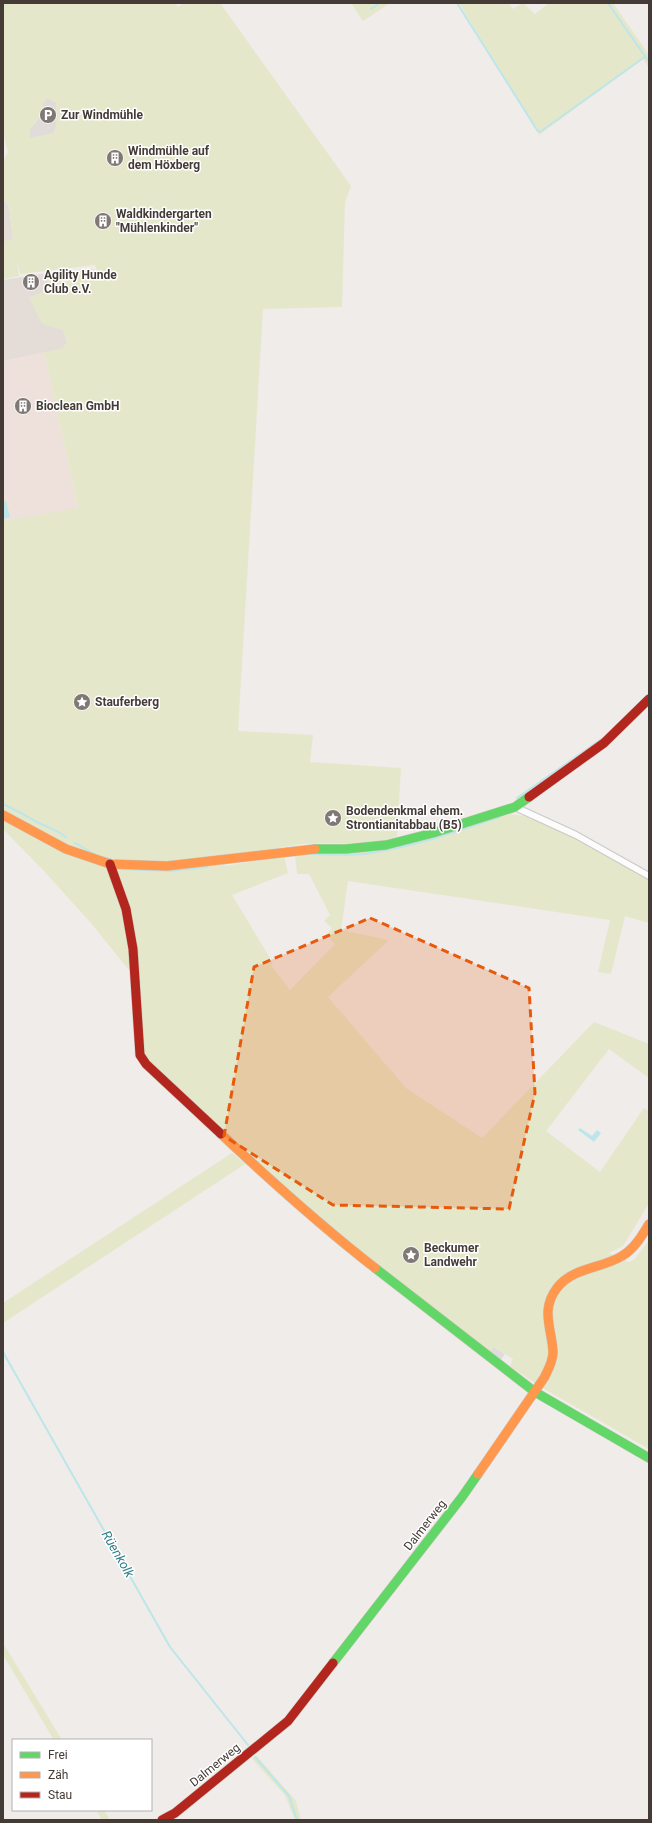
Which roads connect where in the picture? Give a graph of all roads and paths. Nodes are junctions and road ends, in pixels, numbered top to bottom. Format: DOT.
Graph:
graph roads {
  1 [pos="649,699"];
  2 [pos="515,807"];
  3 [pos="3,815"];
  4 [pos="110,864"];
  5 [pos="649,876"];
  6 [pos="649,1224"];
  7 [pos="536,1392"];
  8 [pos="649,1458"];
  9 [pos="162,1820"];
  1 -- 2 [label="street"];
  2 -- 4 [label="street"];
  2 -- 5 [label="street"];
  3 -- 4 [label="street"];
  4 -- 7 [label="street"];
  6 -- 7 [label="street, Dalmerweg"];
  7 -- 8 [label="street"];
  7 -- 9 [label="street, Dalmerweg"];
}
